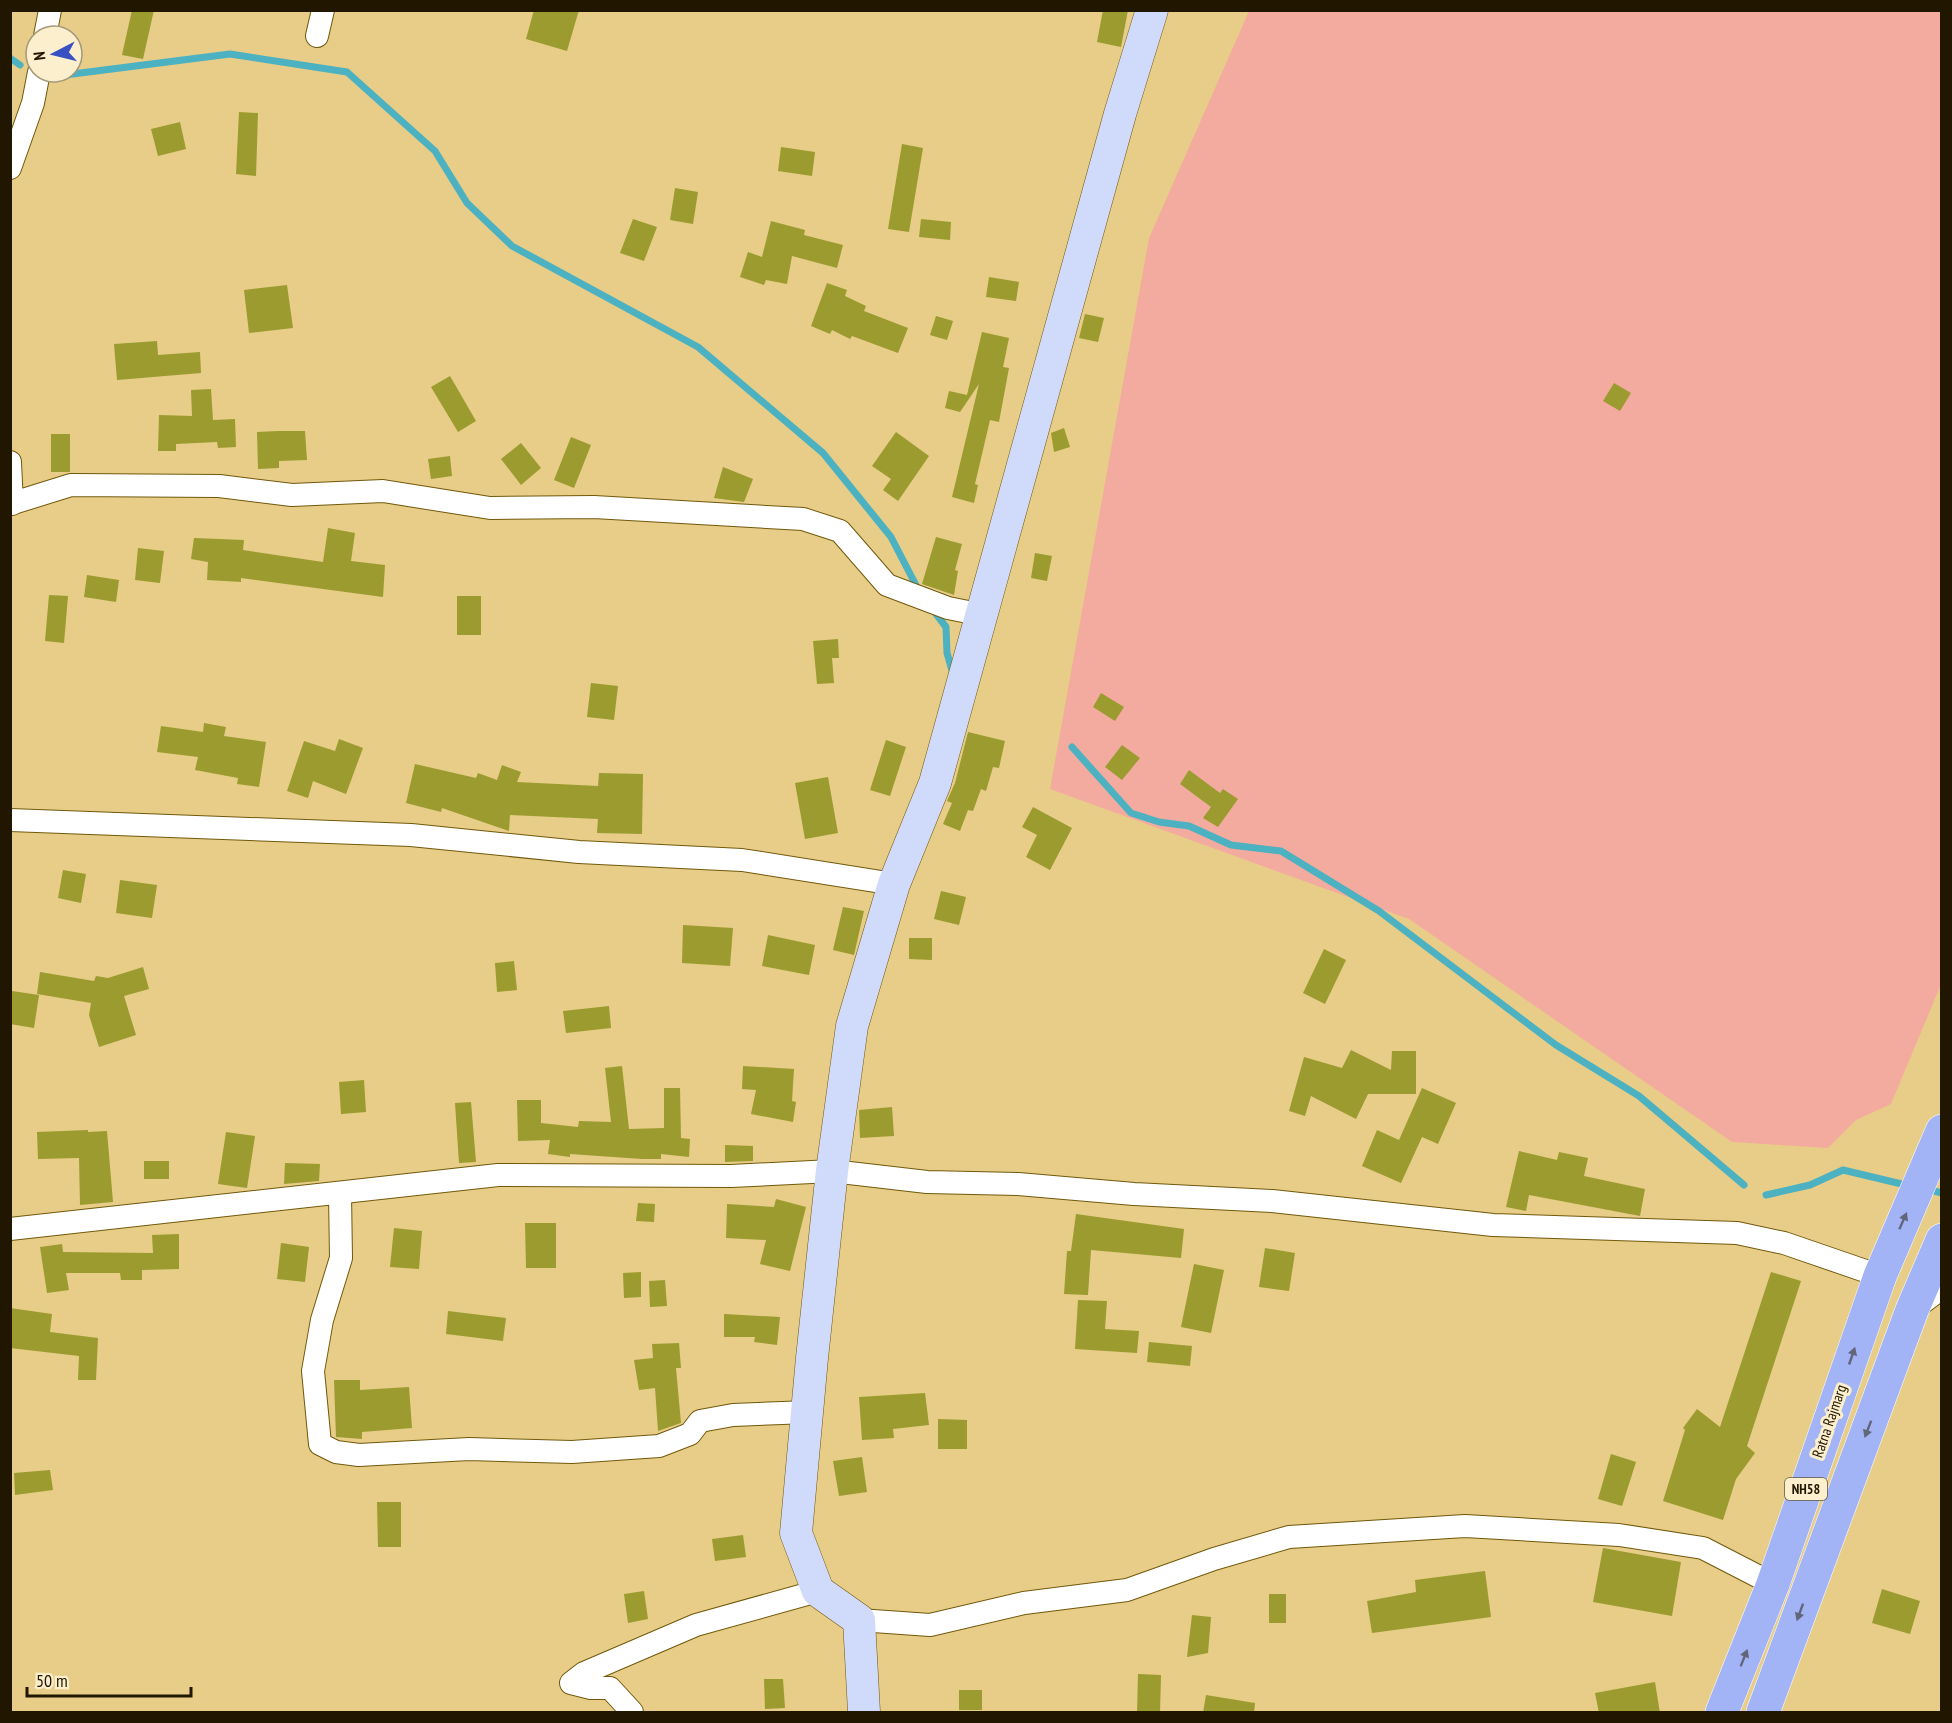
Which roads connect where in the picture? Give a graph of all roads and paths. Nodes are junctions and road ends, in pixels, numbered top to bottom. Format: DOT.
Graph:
graph roads {
  1 [pos="323,10"];
  2 [pos="1152,10"];
  3 [pos="317,36"];
  4 [pos="37,84"];
  5 [pos="10,168"];
  6 [pos="10,462"];
  7 [pos="11,504"];
  8 [pos="983,615"];
  9 [pos="10,820"];
  10 [pos="894,884"];
  11 [pos="1941,1131"];
  12 [pos="832,1171"];
  13 [pos="340,1194"];
  14 [pos="10,1230"];
  15 [pos="1941,1240"];
  16 [pos="1882,1270"];
  17 [pos="1934,1283"];
  18 [pos="809,1412"];
  19 [pos="1773,1584"];
  20 [pos="818,1591"];
  21 [pos="859,1620"];
  22 [pos="632,1713"];
  23 [pos="864,1713"];
  24 [pos="1722,1713"];
  25 [pos="1763,1713"];
  1 -- 3 [label="street"];
  2 -- 8 [label="main road"];
  4 -- 5 [label="street"];
  6 -- 7 [label="street"];
  7 -- 8 [label="street"];
  8 -- 10 [label="main road"];
  9 -- 10 [label="street"];
  10 -- 12 [label="main road"];
  16 -- 11 [label="main road, Ratna Rajmarg / NH58, one-way"];
  12 -- 13 [label="street"];
  12 -- 16 [label="street"];
  12 -- 18 [label="main road"];
  13 -- 14 [label="street"];
  13 -- 18 [label="street"];
  15 -- 17 [label="main road, NH58"];
  19 -- 16 [label="main road, Ratna Rajmarg / NH58, one-way"];
  17 -- 25 [label="main road, NH58, one-way"];
  18 -- 20 [label="main road"];
  19 -- 21 [label="street"];
  24 -- 19 [label="main road, Ratna Rajmarg / NH58, one-way"];
  20 -- 21 [label="main road"];
  20 -- 22 [label="street"];
  21 -- 23 [label="main road"];
}
